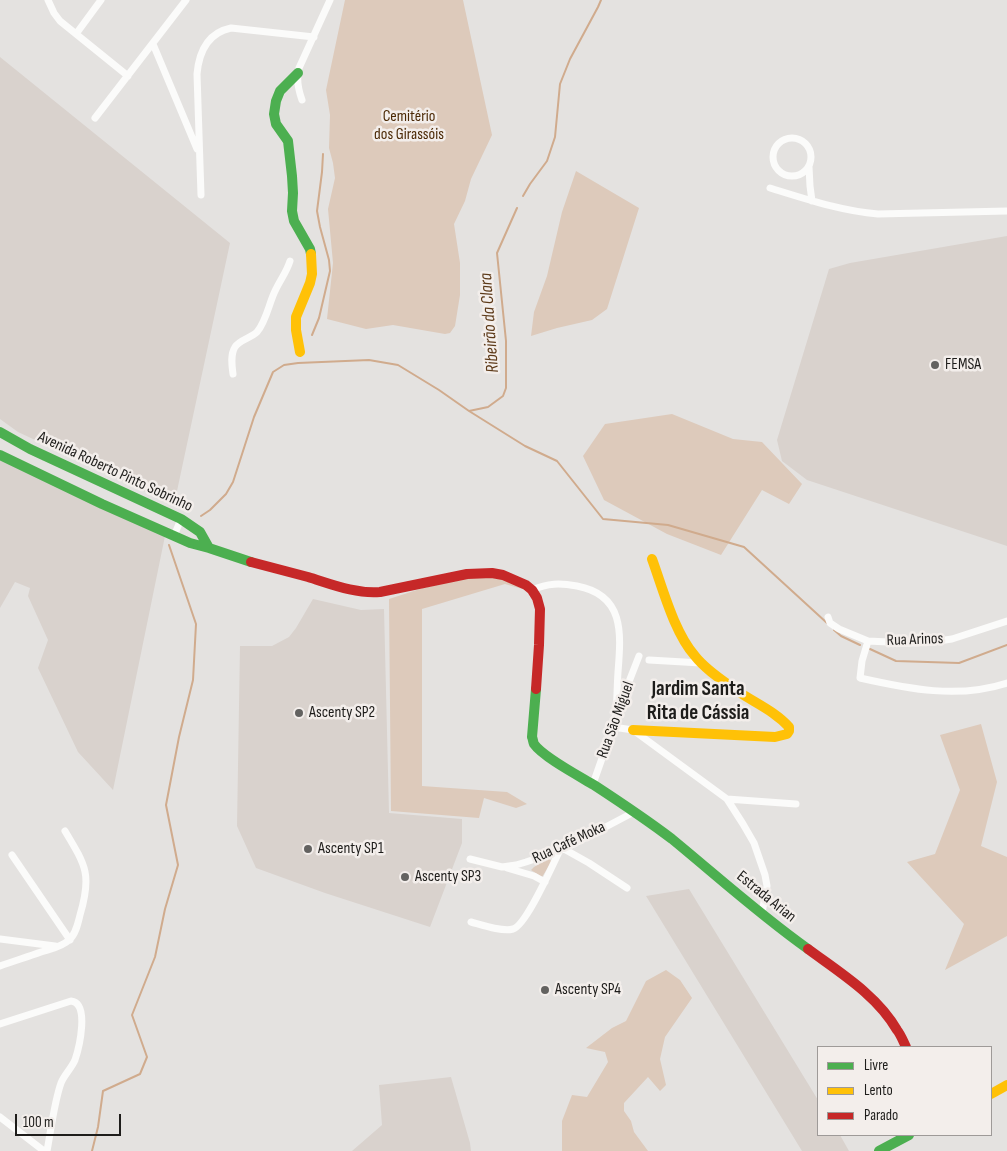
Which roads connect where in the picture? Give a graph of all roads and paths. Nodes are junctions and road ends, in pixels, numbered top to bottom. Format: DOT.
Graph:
graph roads {
  1 [pos="48,0"];
  2 [pos="102,0"];
  3 [pos="186,0"];
  4 [pos="330,0"];
  5 [pos="76,34"];
  6 [pos="314,37"];
  7 [pos="153,44"];
  8 [pos="298,73"];
  9 [pos="128,76"];
  10 [pos="302,100"];
  11 [pos="95,118"];
  12 [pos="200,154"];
  13 [pos="809,166"];
  14 [pos="770,188"];
  15 [pos="201,195"];
  16 [pos="812,201"];
  17 [pos="1007,211"];
  18 [pos="290,261"];
  19 [pos="300,352"];
  20 [pos="233,374"];
  21 [pos="0,432"];
  22 [pos="0,454"];
  23 [pos="181,518"];
  24 [pos="174,536"];
  25 [pos="209,548"];
  26 [pos="652,559"];
  27 [pos="532,590"];
  28 [pos="828,617"];
  29 [pos="1007,621"];
  30 [pos="868,641"];
  31 [pos="639,656"];
  32 [pos="649,660"];
  33 [pos="701,663"];
  34 [pos="1007,683"];
  35 [pos="616,715"];
  36 [pos="613,727"];
  37 [pos="633,730"];
  38 [pos="593,784"];
  39 [pos="727,799"];
  40 [pos="796,804"];
  41 [pos="634,812"];
  42 [pos="65,832"];
  43 [pos="562,849"];
  44 [pos="12,855"];
  45 [pos="470,859"];
  46 [pos="502,867"];
  47 [pos="544,882"];
  48 [pos="628,888"];
  49 [pos="762,914"];
  50 [pos="471,922"];
  51 [pos="0,938"];
  52 [pos="70,940"];
  53 [pos="58,946"];
  54 [pos="0,966"];
  55 [pos="0,1024"];
  56 [pos="906,1046"];
  57 [pos="1007,1085"];
  58 [pos="992,1093"];
  59 [pos="0,1117"];
  60 [pos="907,1136"];
  61 [pos="46,1151"];
  62 [pos="879,1151"];
  1 -- 5 [label="street"];
  2 -- 5 [label="street"];
  3 -- 7 [label="street"];
  4 -- 6 [label="street"];
  5 -- 9 [label="street"];
  6 -- 8 [label="street"];
  6 -- 12 [label="street"];
  7 -- 9 [label="street"];
  7 -- 12 [label="street"];
  8 -- 10 [label="street"];
  8 -- 19 [label="street"];
  9 -- 11 [label="street"];
  12 -- 15 [label="street"];
  13 -- 13 [label="street"];
  13 -- 16 [label="street"];
  14 -- 16 [label="street"];
  16 -- 17 [label="street"];
  18 -- 20 [label="street"];
  21 -- 23 [label="street, Avenida Roberto Pinto Sobrinho"];
  22 -- 24 [label="street, Avenida Roberto Pinto Sobrinho"];
  23 -- 24 [label="street"];
  23 -- 25 [label="street, Avenida Roberto Pinto Sobrinho"];
  24 -- 25 [label="street, Avenida Roberto Pinto Sobrinho"];
  25 -- 27 [label="street, Avenida Roberto Pinto Sobrinho"];
  26 -- 33 [label="street"];
  27 -- 35 [label="street"];
  27 -- 38 [label="street"];
  28 -- 30 [label="street, Rua Arinos"];
  29 -- 30 [label="street, Rua Arinos"];
  30 -- 34 [label="street"];
  31 -- 35 [label="street, Rua São Miguel"];
  32 -- 33 [label="street"];
  33 -- 37 [label="street"];
  35 -- 36 [label="street, Rua São Miguel"];
  36 -- 37 [label="street"];
  36 -- 38 [label="street, Rua São Miguel"];
  37 -- 39 [label="street"];
  38 -- 41 [label="street, Estrada Arian"];
  39 -- 40 [label="street"];
  39 -- 49 [label="street"];
  41 -- 43 [label="street, Rua Café Moka"];
  41 -- 49 [label="street, Estrada Arian"];
  42 -- 52 [label="street"];
  43 -- 46 [label="street, Rua Café Moka"];
  43 -- 47 [label="street"];
  43 -- 48 [label="street"];
  44 -- 52 [label="street"];
  45 -- 46 [label="street, Rua Café Moka"];
  46 -- 47 [label="street, Rua Café Moka"];
  47 -- 50 [label="street"];
  49 -- 56 [label="street, Estrada Arian"];
  51 -- 53 [label="street"];
  52 -- 53 [label="street"];
  53 -- 54 [label="street"];
  55 -- 61 [label="street"];
  57 -- 58 [label="street"];
  59 -- 61 [label="street"];
  60 -- 62 [label="street"];
}
